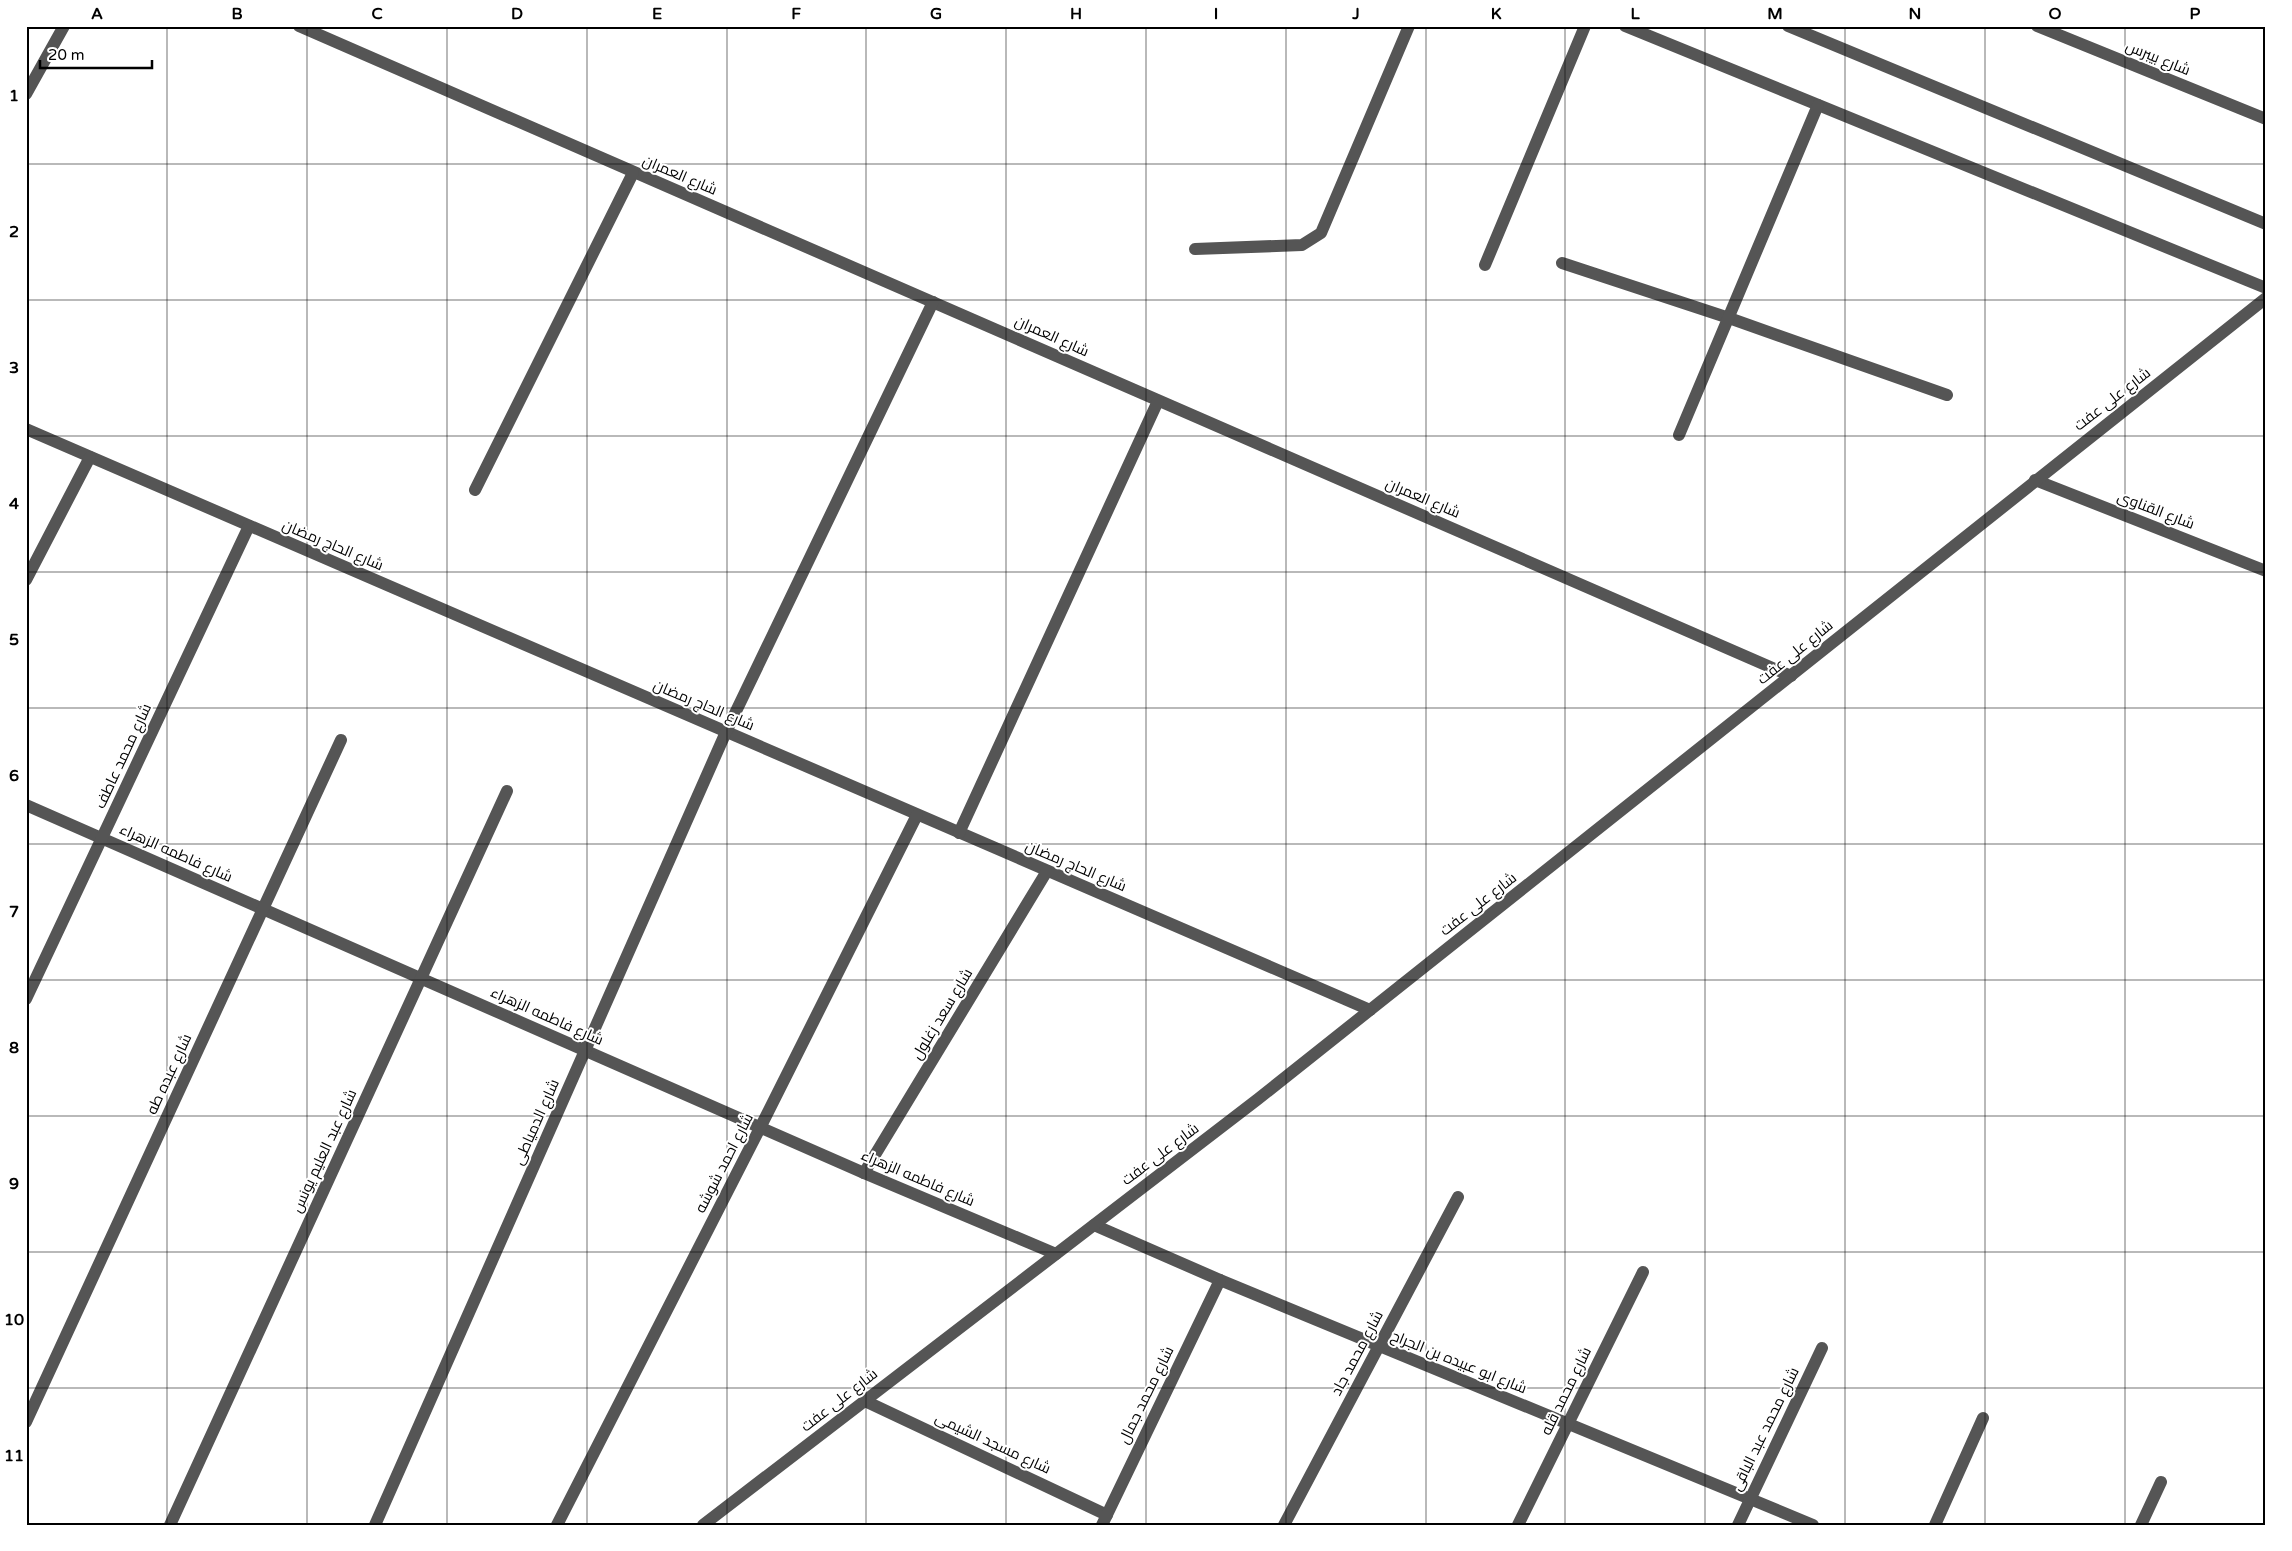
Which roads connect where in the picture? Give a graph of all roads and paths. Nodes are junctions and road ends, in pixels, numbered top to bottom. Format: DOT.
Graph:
graph roads {
  1 [pos="64,26"];
  2 [pos="299,26"];
  3 [pos="1409,26"];
  4 [pos="1585,26"];
  5 [pos="1625,26"];
  6 [pos="1788,26"];
  7 [pos="2037,26"];
  8 [pos="26,94"];
  9 [pos="1818,105"];
  10 [pos="2266,119"];
  11 [pos="633,173"];
  12 [pos="2266,224"];
  13 [pos="1196,249"];
  14 [pos="1562,263"];
  15 [pos="1485,264"];
  16 [pos="2266,288"];
  17 [pos="2266,298"];
  18 [pos="933,302"];
  19 [pos="2253,309"];
  20 [pos="2266,314"];
  21 [pos="1728,318"];
  22 [pos="1947,395"];
  23 [pos="1158,401"];
  24 [pos="26,430"];
  25 [pos="1679,435"];
  26 [pos="90,457"];
  27 [pos="2035,480"];
  28 [pos="475,490"];
  29 [pos="248,526"];
  30 [pos="2266,571"];
  31 [pos="26,580"];
  32 [pos="1791,676"];
  33 [pos="726,732"];
  34 [pos="341,740"];
  35 [pos="507,791"];
  36 [pos="26,805"];
  37 [pos="917,815"];
  38 [pos="959,833"];
  39 [pos="102,838"];
  40 [pos="1047,872"];
  41 [pos="263,909"];
  42 [pos="421,979"];
  43 [pos="26,999"];
  44 [pos="1370,1010"];
  45 [pos="585,1051"];
  46 [pos="760,1128"];
  47 [pos="864,1173"];
  48 [pos="1458,1197"];
  49 [pos="1094,1224"];
  50 [pos="1056,1254"];
  51 [pos="1643,1272"];
  52 [pos="1220,1280"];
  53 [pos="1379,1346"];
  54 [pos="1822,1348"];
  55 [pos="865,1401"];
  56 [pos="1983,1418"];
  57 [pos="26,1422"];
  58 [pos="1568,1424"];
  59 [pos="2162,1482"];
  60 [pos="1750,1499"];
  61 [pos="1104,1520"];
  62 [pos="170,1525"];
  63 [pos="375,1525"];
  64 [pos="557,1525"];
  65 [pos="703,1525"];
  66 [pos="1284,1525"];
  67 [pos="1518,1525"];
  68 [pos="1738,1525"];
  69 [pos="1813,1525"];
  70 [pos="1935,1525"];
  71 [pos="2141,1525"];
  1 -- 8 [label="street"];
  2 -- 11 [label="street, شارع العمران"];
  3 -- 13 [label="street"];
  4 -- 15 [label="street"];
  5 -- 9 [label="street"];
  6 -- 12 [label="street"];
  7 -- 10 [label="street, شارع بيبرس"];
  9 -- 16 [label="street"];
  9 -- 21 [label="street"];
  11 -- 18 [label="street, شارع العمران"];
  11 -- 28 [label="street"];
  14 -- 21 [label="street"];
  17 -- 19 [label="street, شارع على عفت"];
  18 -- 23 [label="street, شارع العمران"];
  18 -- 33 [label="street, شارع الدمياطى"];
  19 -- 20 [label="street"];
  19 -- 27 [label="street, شارع على عفت"];
  21 -- 22 [label="street"];
  21 -- 25 [label="street"];
  23 -- 32 [label="street, شارع العمران"];
  23 -- 38 [label="street"];
  24 -- 26 [label="street, شارع الحاج رمضان"];
  26 -- 29 [label="street, شارع الحاج رمضان"];
  26 -- 31 [label="street"];
  27 -- 30 [label="street, شارع القناوى"];
  27 -- 32 [label="street, شارع على عفت"];
  29 -- 33 [label="street, شارع الحاج رمضان"];
  29 -- 39 [label="street, شارع محمد عاطف"];
  32 -- 44 [label="street, شارع على عفت"];
  33 -- 37 [label="street, شارع الحاج رمضان"];
  33 -- 45 [label="street, شارع الدمياطى"];
  34 -- 41 [label="street, شارع عبده طه"];
  35 -- 42 [label="street, شارع عبد العليم يونس"];
  36 -- 39 [label="street, شارع فاطمه الزهراء"];
  37 -- 38 [label="street, شارع الحاج رمضان"];
  37 -- 46 [label="street, شارع احمد شوشه"];
  38 -- 40 [label="street, شارع الحاج رمضان"];
  39 -- 41 [label="street, شارع فاطمه الزهراء"];
  39 -- 43 [label="street, شارع محمد عاطف"];
  40 -- 44 [label="street, شارع الحاج رمضان"];
  40 -- 47 [label="street, شارع سعد زغلول"];
  41 -- 42 [label="street, شارع فاطمه الزهراء"];
  41 -- 57 [label="street, شارع عبده طه"];
  42 -- 45 [label="street, شارع فاطمه الزهراء"];
  42 -- 62 [label="street, شارع عبد العليم يونس"];
  44 -- 49 [label="street, شارع على عفت"];
  45 -- 46 [label="street, شارع فاطمه الزهراء"];
  45 -- 63 [label="street, شارع الدمياطى"];
  46 -- 47 [label="street, شارع فاطمه الزهراء"];
  46 -- 64 [label="street, شارع احمد شوشه"];
  47 -- 50 [label="street, شارع فاطمه الزهراء"];
  48 -- 53 [label="street, شارع محمد جاد"];
  49 -- 50 [label="street, شارع على عفت"];
  49 -- 52 [label="street, شارع ابو عبيده بن الجراح"];
  50 -- 55 [label="street, شارع على عفت"];
  51 -- 58 [label="street, شارع محمد قله"];
  52 -- 53 [label="street, شارع ابو عبيده بن الجراح"];
  52 -- 61 [label="street, شارع محمد جمال"];
  53 -- 58 [label="street, شارع ابو عبيده بن الجراح"];
  53 -- 66 [label="street, شارع محمد جاد"];
  54 -- 60 [label="street, شارع محمد عبد الباقى"];
  55 -- 61 [label="street, شارع مسجد الشيمى"];
  55 -- 65 [label="street, شارع على عفت"];
  56 -- 70 [label="street"];
  58 -- 60 [label="street, شارع ابو عبيده بن الجراح"];
  58 -- 67 [label="street, شارع محمد قله"];
  59 -- 71 [label="street"];
  60 -- 68 [label="street, شارع محمد عبد الباقى"];
  60 -- 69 [label="street, شارع ابو عبيده بن الجراح"];
}
